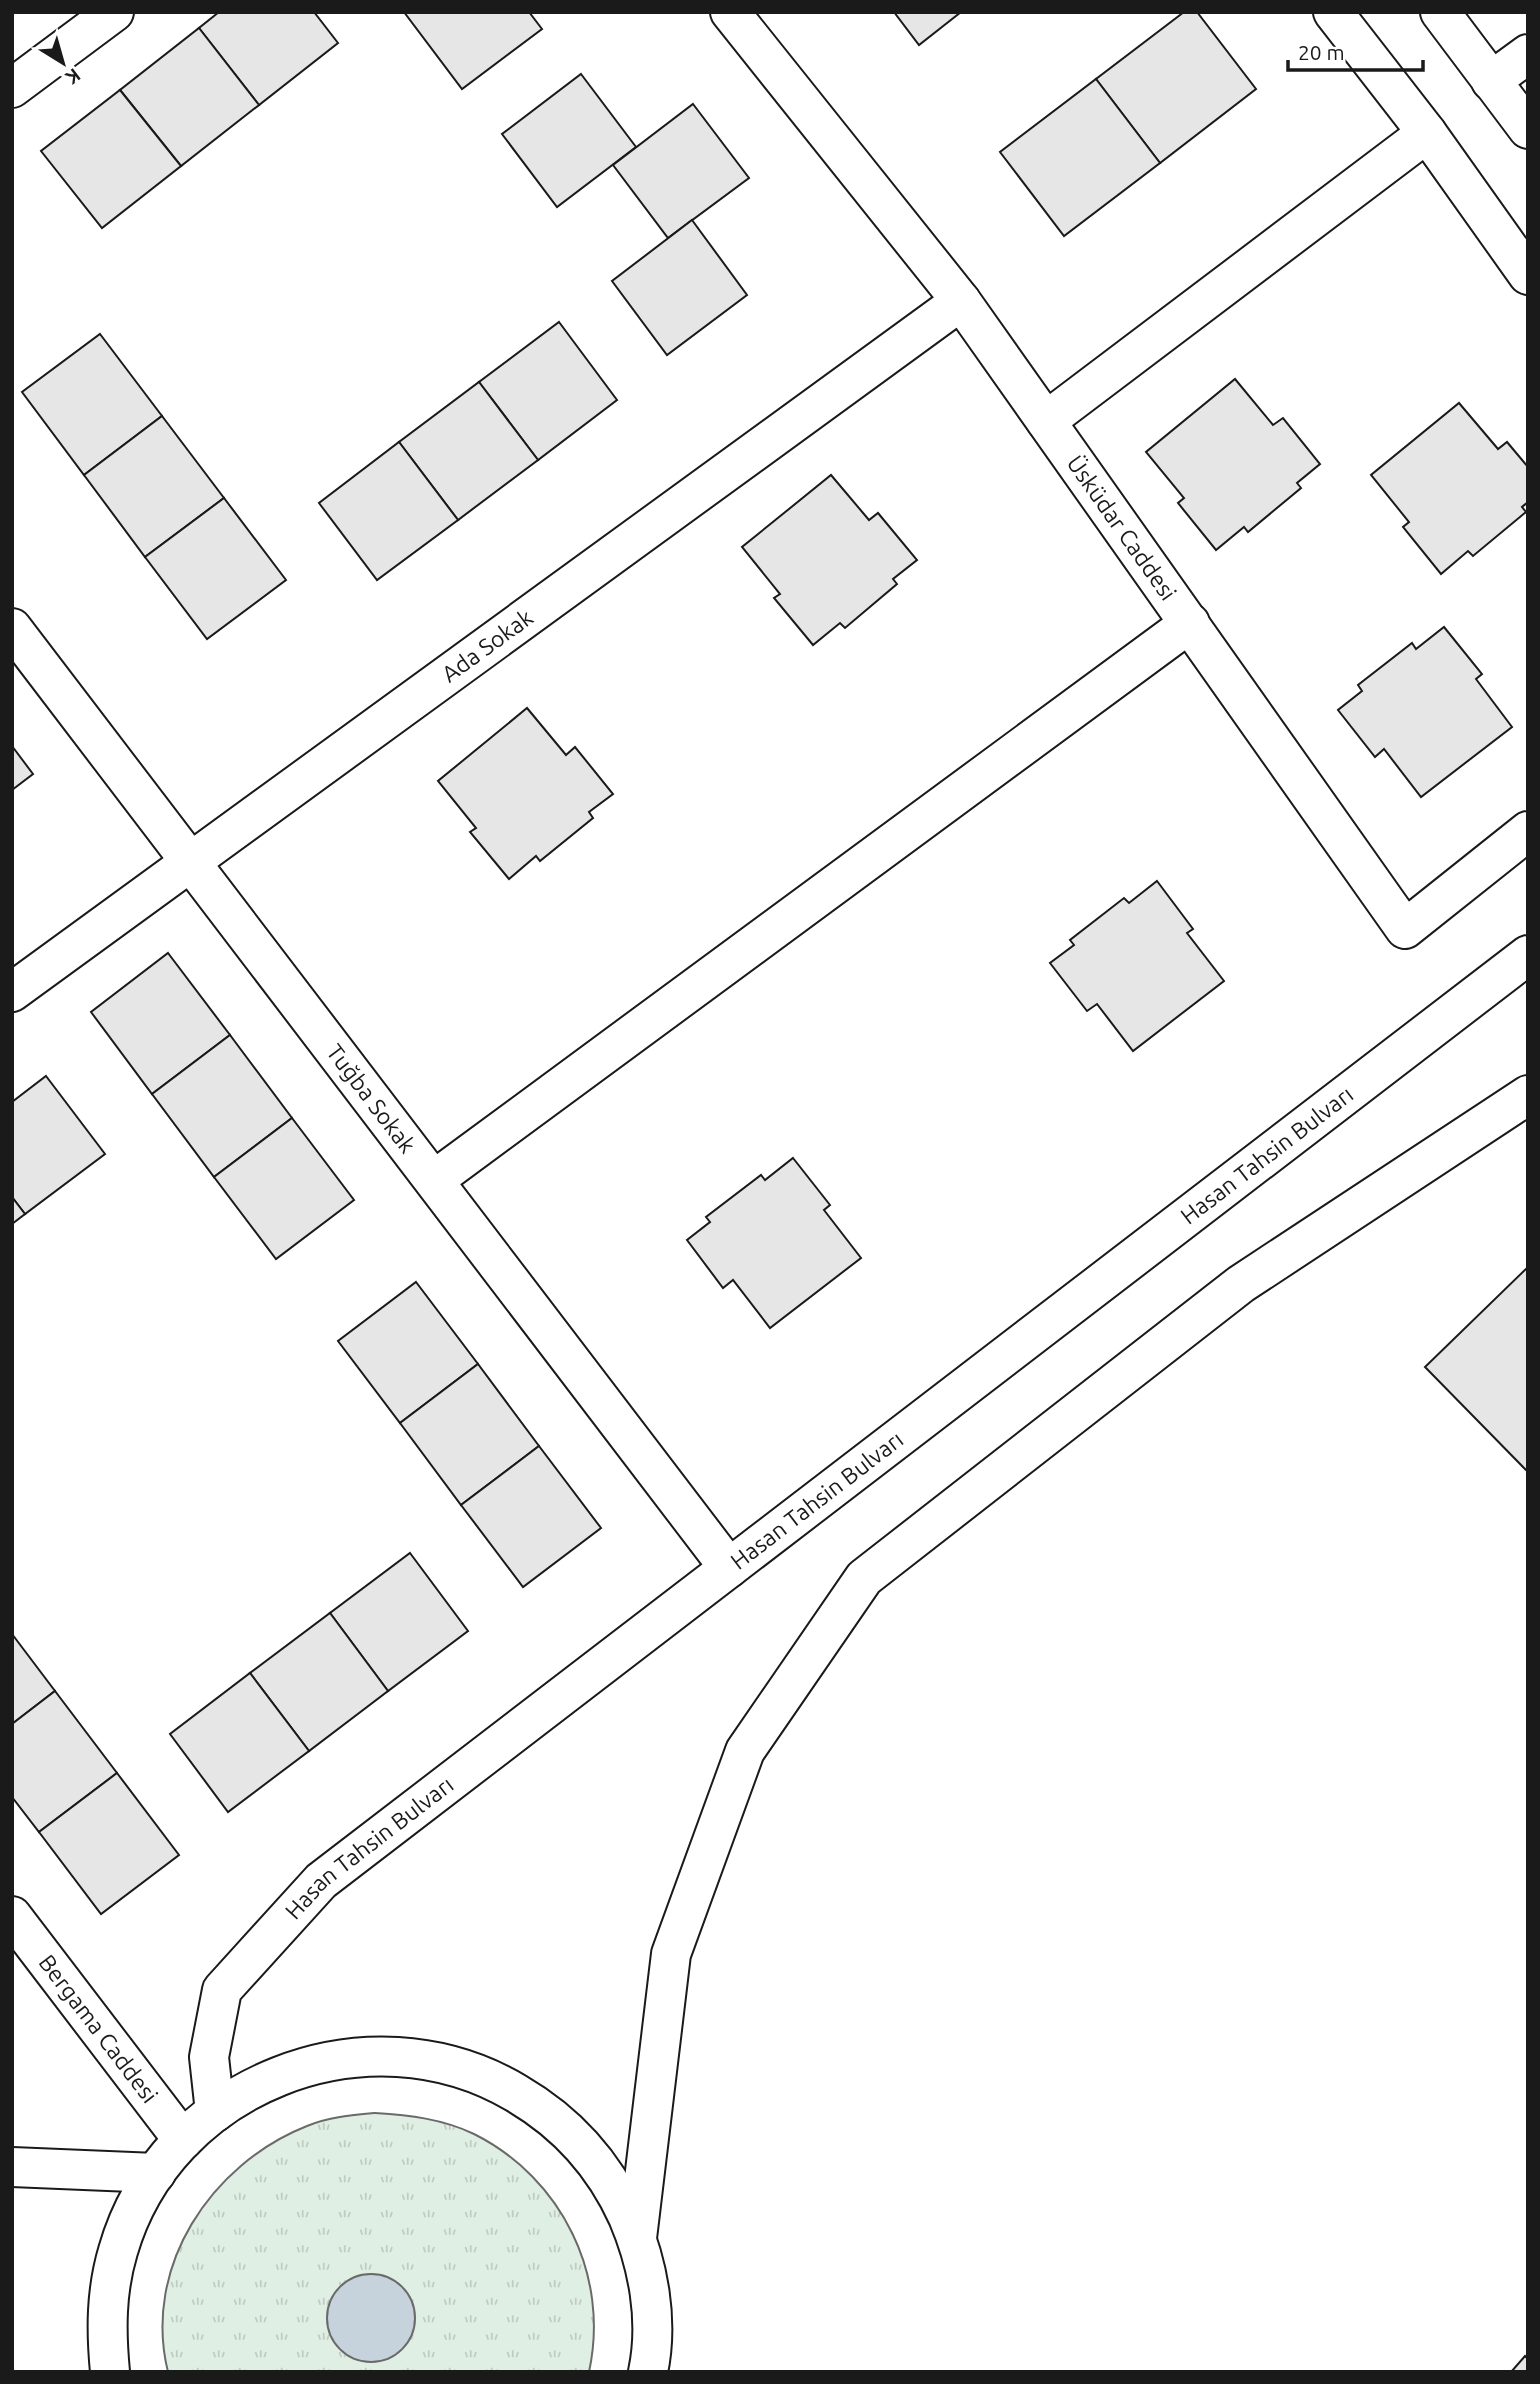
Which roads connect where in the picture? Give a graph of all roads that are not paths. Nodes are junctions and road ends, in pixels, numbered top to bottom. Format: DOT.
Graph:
graph roads {
  1 [pos="114,12"];
  2 [pos="730,12"];
  3 [pos="1333,12"];
  4 [pos="1440,12"];
  5 [pos="1528,54"];
  6 [pos="1491,81"];
  7 [pos="12,88"];
  8 [pos="1528,129"];
  9 [pos="1427,133"];
  10 [pos="1528,275"];
  11 [pos="961,301"];
  12 [pos="1046,421"];
  13 [pos="1190,623"];
  14 [pos="12,628"];
  15 [pos="1528,831"];
  16 [pos="191,862"];
  17 [pos="1528,955"];
  18 [pos="12,992"];
  19 [pos="1528,1095"];
  20 [pos="434,1181"];
  21 [pos="729,1568"];
  22 [pos="12,1916"];
  23 [pos="215,2112"];
  24 [pos="183,2140"];
  25 [pos="12,2167"];
  26 [pos="156,2173"];
  27 [pos="637,2238"];
  28 [pos="650,2369"];
  29 [pos="110,2372"];
  1 -- 7 [label="street"];
  2 -- 11 [label="street, Üsküdar Caddesi"];
  3 -- 9 [label="street"];
  4 -- 6 [label="street"];
  5 -- 6 [label="street"];
  6 -- 8 [label="street"];
  9 -- 10 [label="street"];
  9 -- 12 [label="street"];
  11 -- 12 [label="street, Üsküdar Caddesi"];
  11 -- 16 [label="street, Ada Sokak"];
  12 -- 13 [label="street, Üsküdar Caddesi"];
  13 -- 15 [label="street, Üsküdar Caddesi"];
  13 -- 20 [label="street"];
  14 -- 16 [label="street, Tuğba Sokak"];
  16 -- 18 [label="street, Ada Sokak"];
  16 -- 20 [label="street, Tuğba Sokak"];
  17 -- 21 [label="street, Hasan Tahsin Bulvarı"];
  19 -- 27 [label="street"];
  20 -- 21 [label="street, Tuğba Sokak"];
  21 -- 23 [label="street, Hasan Tahsin Bulvarı"];
  22 -- 24 [label="street, Bergama Caddesi"];
  23 -- 24 [label="street"];
  23 -- 27 [label="street"];
  24 -- 26 [label="street"];
  25 -- 26 [label="street"];
  26 -- 29 [label="street"];
  27 -- 28 [label="street"];
}
